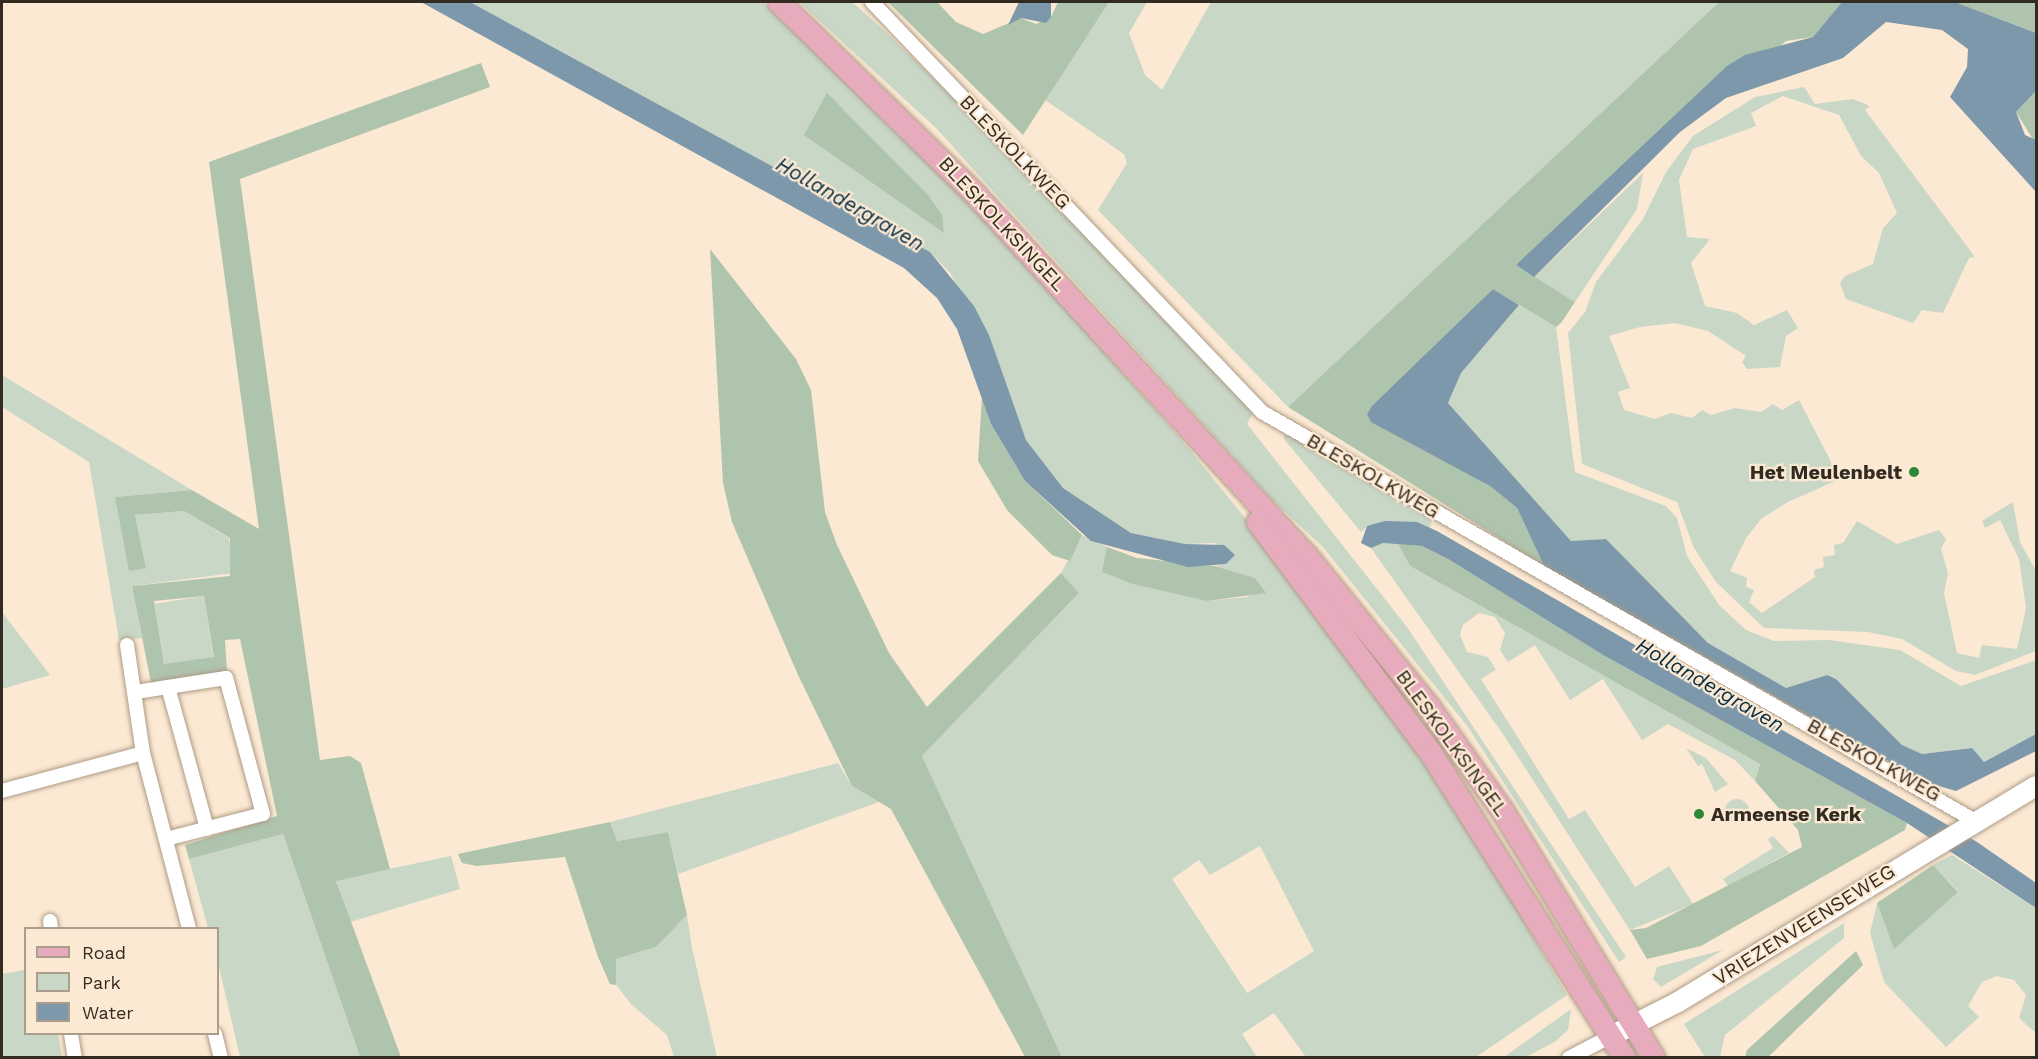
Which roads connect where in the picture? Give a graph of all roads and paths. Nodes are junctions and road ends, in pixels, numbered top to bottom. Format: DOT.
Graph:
graph roads {
  1 [pos="779,2"];
  2 [pos="872,2"];
  3 [pos="1212,458"];
  4 [pos="127,645"];
  5 [pos="168,687"];
  6 [pos="136,692"];
  7 [pos="143,753"];
  8 [pos="2037,786"];
  9 [pos="2,791"];
  10 [pos="1967,825"];
  11 [pos="207,829"];
  12 [pos="166,839"];
  13 [pos="189,927"];
  14 [pos="1635,1024"];
  15 [pos="71,1035"];
  16 [pos="215,1035"];
  17 [pos="1611,1036"];
  18 [pos="75,1058"];
  19 [pos="221,1058"];
  20 [pos="1569,1058"];
  21 [pos="1624,1058"];
  22 [pos="1654,1058"];
  1 -- 3 [label="main road, BLESKOLKSINGEL"];
  2 -- 10 [label="street, BLESKOLKWEG"];
  3 -- 14 [label="main road, BLESKOLKSINGEL"];
  3 -- 17 [label="main road, BLESKOLKSINGEL"];
  4 -- 6 [label="street"];
  5 -- 6 [label="street"];
  5 -- 11 [label="street"];
  5 -- 11 [label="street"];
  6 -- 7 [label="street"];
  7 -- 9 [label="street"];
  7 -- 12 [label="street"];
  8 -- 10 [label="street, VRIEZENVEENSEWEG"];
  10 -- 14 [label="street, VRIEZENVEENSEWEG"];
  11 -- 12 [label="street"];
  12 -- 13 [label="street"];
  14 -- 17 [label="street, VRIEZENVEENSEWEG"];
  14 -- 22 [label="main road, BLESKOLKSINGEL"];
  15 -- 18 [label="street"];
  16 -- 19 [label="street"];
  17 -- 20 [label="street, VRIEZENVEENSEWEG"];
  17 -- 21 [label="main road, BLESKOLKSINGEL"];
}
